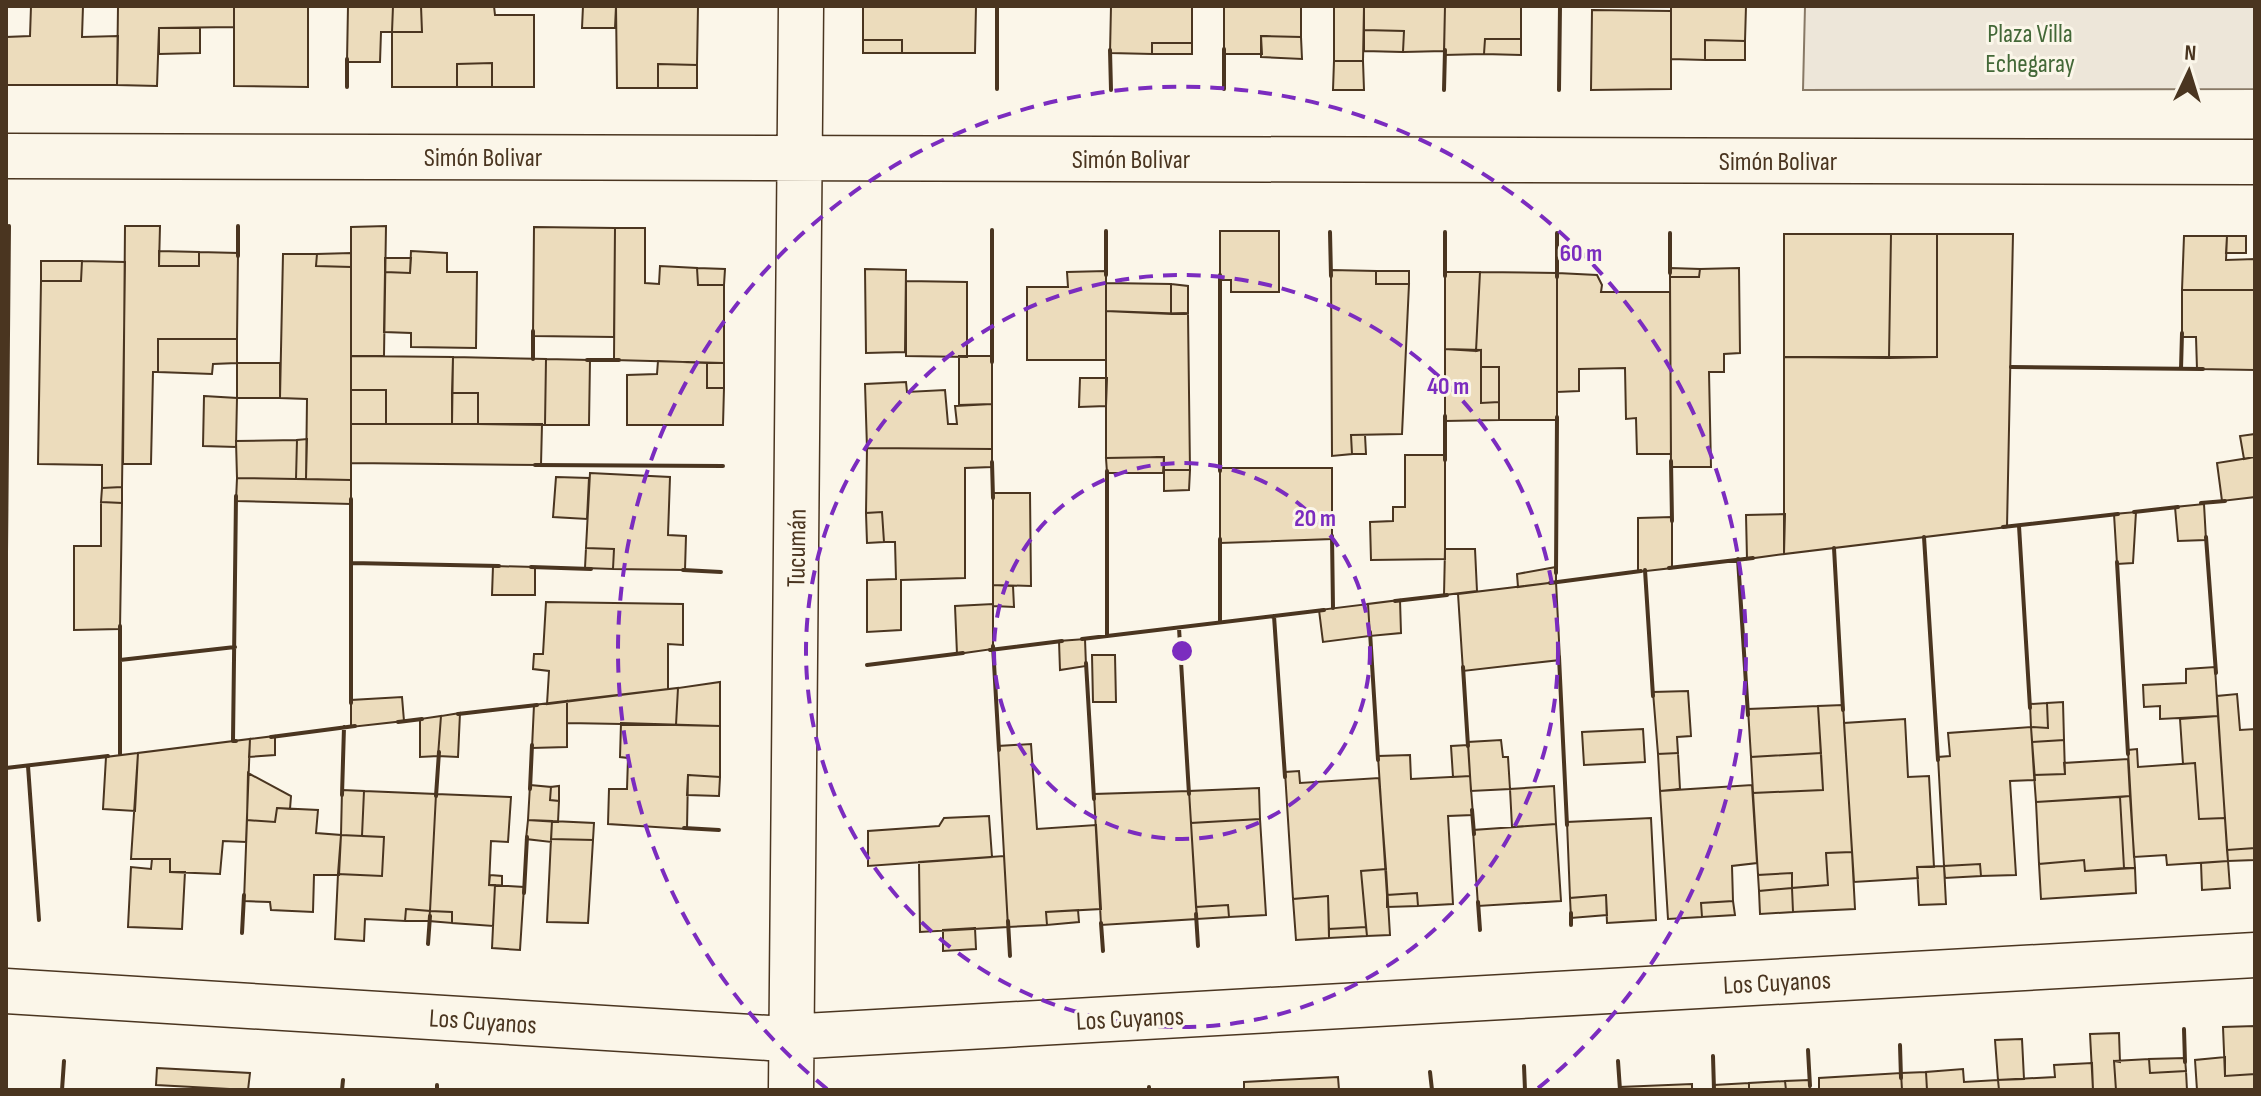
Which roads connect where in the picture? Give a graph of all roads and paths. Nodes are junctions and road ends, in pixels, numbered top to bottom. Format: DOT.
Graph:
graph roads {
  1 [pos="801,6"];
  2 [pos="6,156"];
  3 [pos="800,158"];
  4 [pos="2255,162"];
  5 [pos="2255,955"];
  6 [pos="6,991"];
  7 [pos="792,1037"];
  8 [pos="791,1090"];
  1 -- 3 [label="street, Tucumán"];
  2 -- 3 [label="street, Simón Bolivar"];
  3 -- 4 [label="street, Simón Bolivar"];
  3 -- 7 [label="street, Tucumán"];
  5 -- 7 [label="street, Los Cuyanos"];
  6 -- 7 [label="street, Los Cuyanos"];
  7 -- 8 [label="street, Tucumán"];
}
